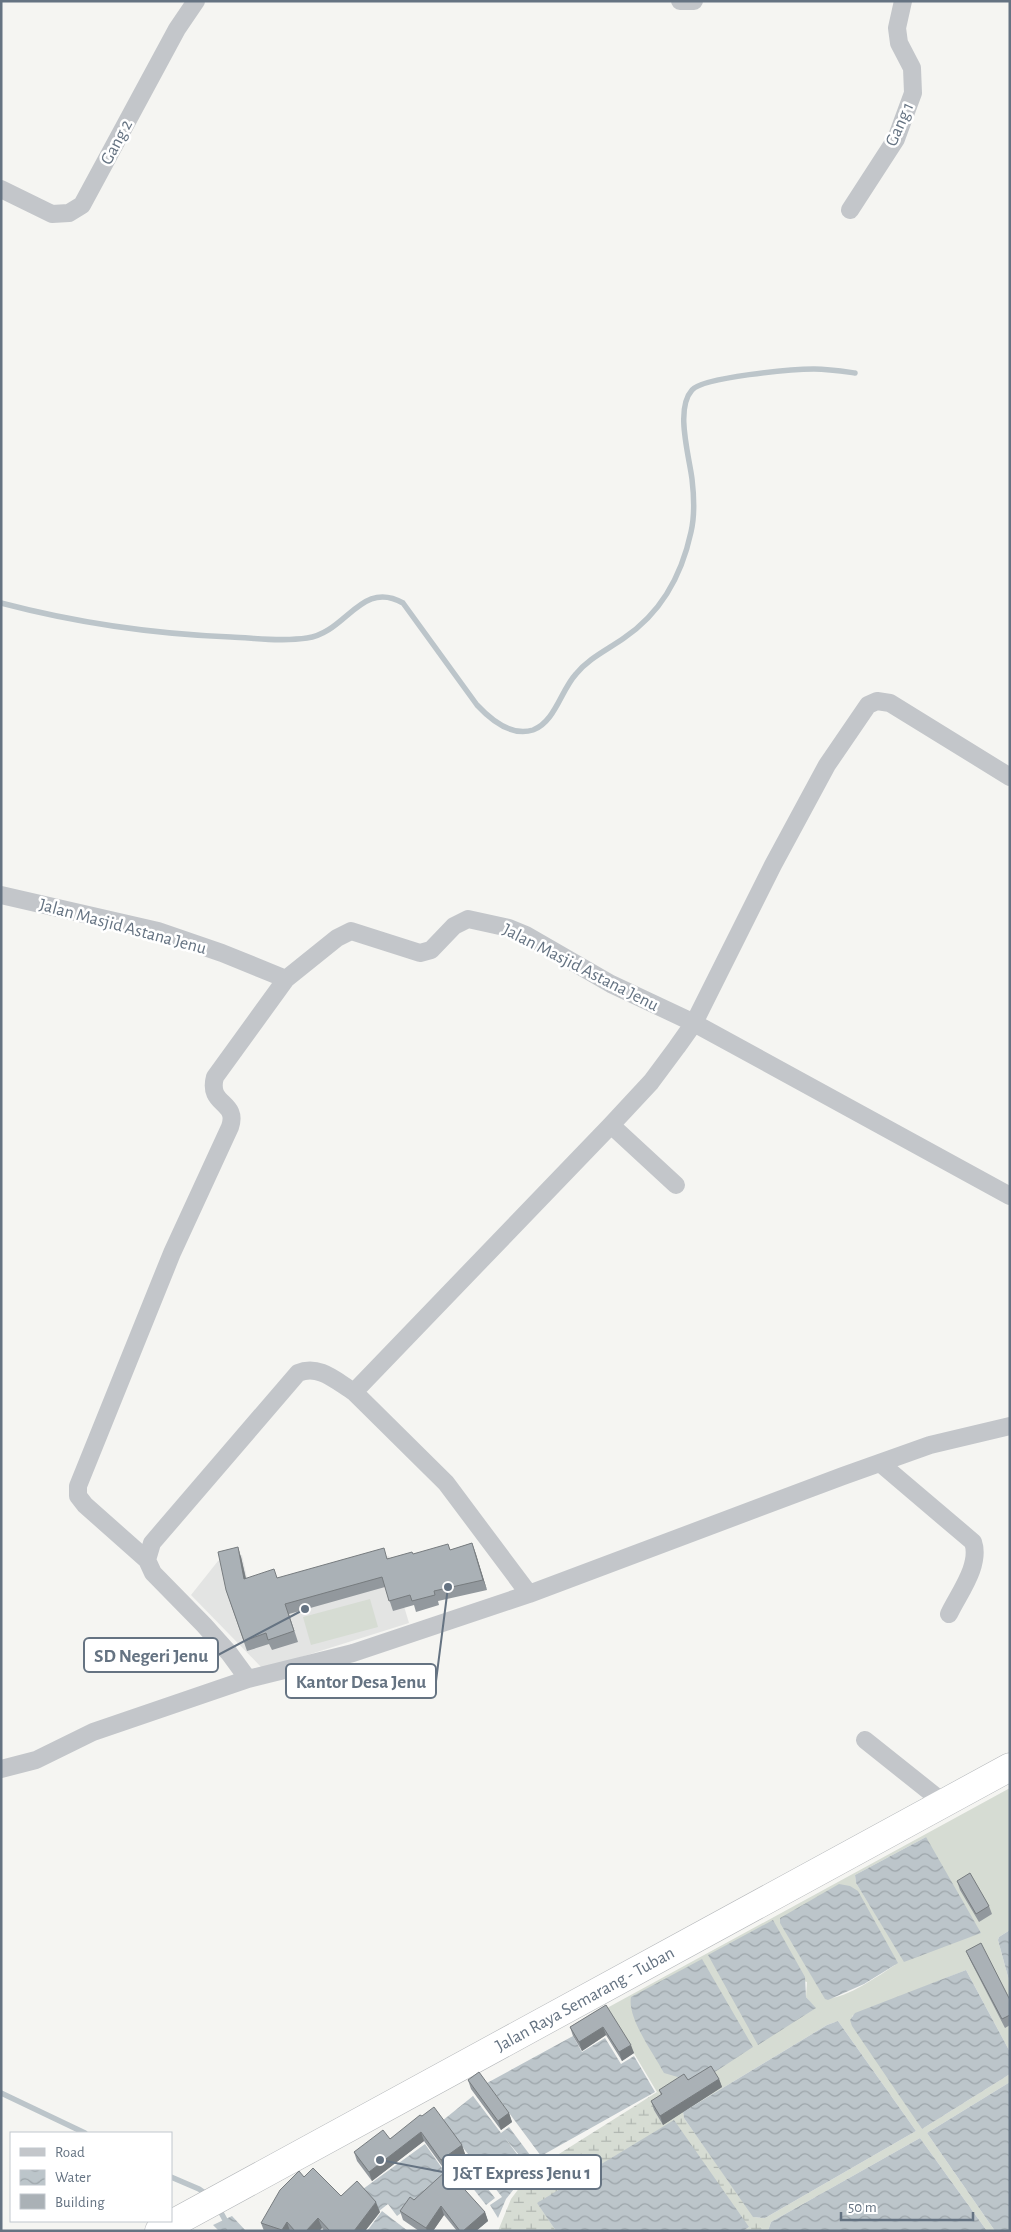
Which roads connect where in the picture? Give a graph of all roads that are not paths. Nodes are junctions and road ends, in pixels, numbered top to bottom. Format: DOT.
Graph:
graph roads {
  1 [pos="196,1"];
  2 [pos="680,1"];
  3 [pos="694,1"];
  4 [pos="903,1"];
  5 [pos="1,188"];
  6 [pos="850,210"];
  7 [pos="1010,777"];
  8 [pos="1,895"];
  9 [pos="286,979"];
  10 [pos="694,1023"];
  11 [pos="611,1125"];
  12 [pos="676,1185"];
  13 [pos="1010,1196"];
  14 [pos="354,1392"];
  15 [pos="1010,1426"];
  16 [pos="880,1463"];
  17 [pos="147,1560"];
  18 [pos="529,1594"];
  19 [pos="949,1614"];
  20 [pos="248,1679"];
  21 [pos="865,1740"];
  22 [pos="1010,1767"];
  23 [pos="1,1769"];
  24 [pos="944,1803"];
  25 [pos="159,2231"];
  1 -- 5 [label="street, Gang 2"];
  2 -- 3 [label="street"];
  4 -- 6 [label="street, Gang 1"];
  7 -- 10 [label="street"];
  8 -- 9 [label="street, Jalan Masjid Astana Jenu"];
  9 -- 10 [label="street, Jalan Masjid Astana Jenu"];
  9 -- 17 [label="street"];
  10 -- 11 [label="street"];
  10 -- 13 [label="street, Jalan Masjid Astana Jenu"];
  11 -- 12 [label="street"];
  11 -- 14 [label="street"];
  14 -- 17 [label="street"];
  14 -- 18 [label="street"];
  15 -- 16 [label="street"];
  16 -- 18 [label="street"];
  16 -- 19 [label="street"];
  17 -- 20 [label="street"];
  18 -- 20 [label="street"];
  20 -- 23 [label="street"];
  21 -- 24 [label="street"];
  22 -- 24 [label="highway, Jalan Raya Semarang - Tuban"];
  24 -- 25 [label="highway, Jalan Raya Semarang - Tuban"];
}
